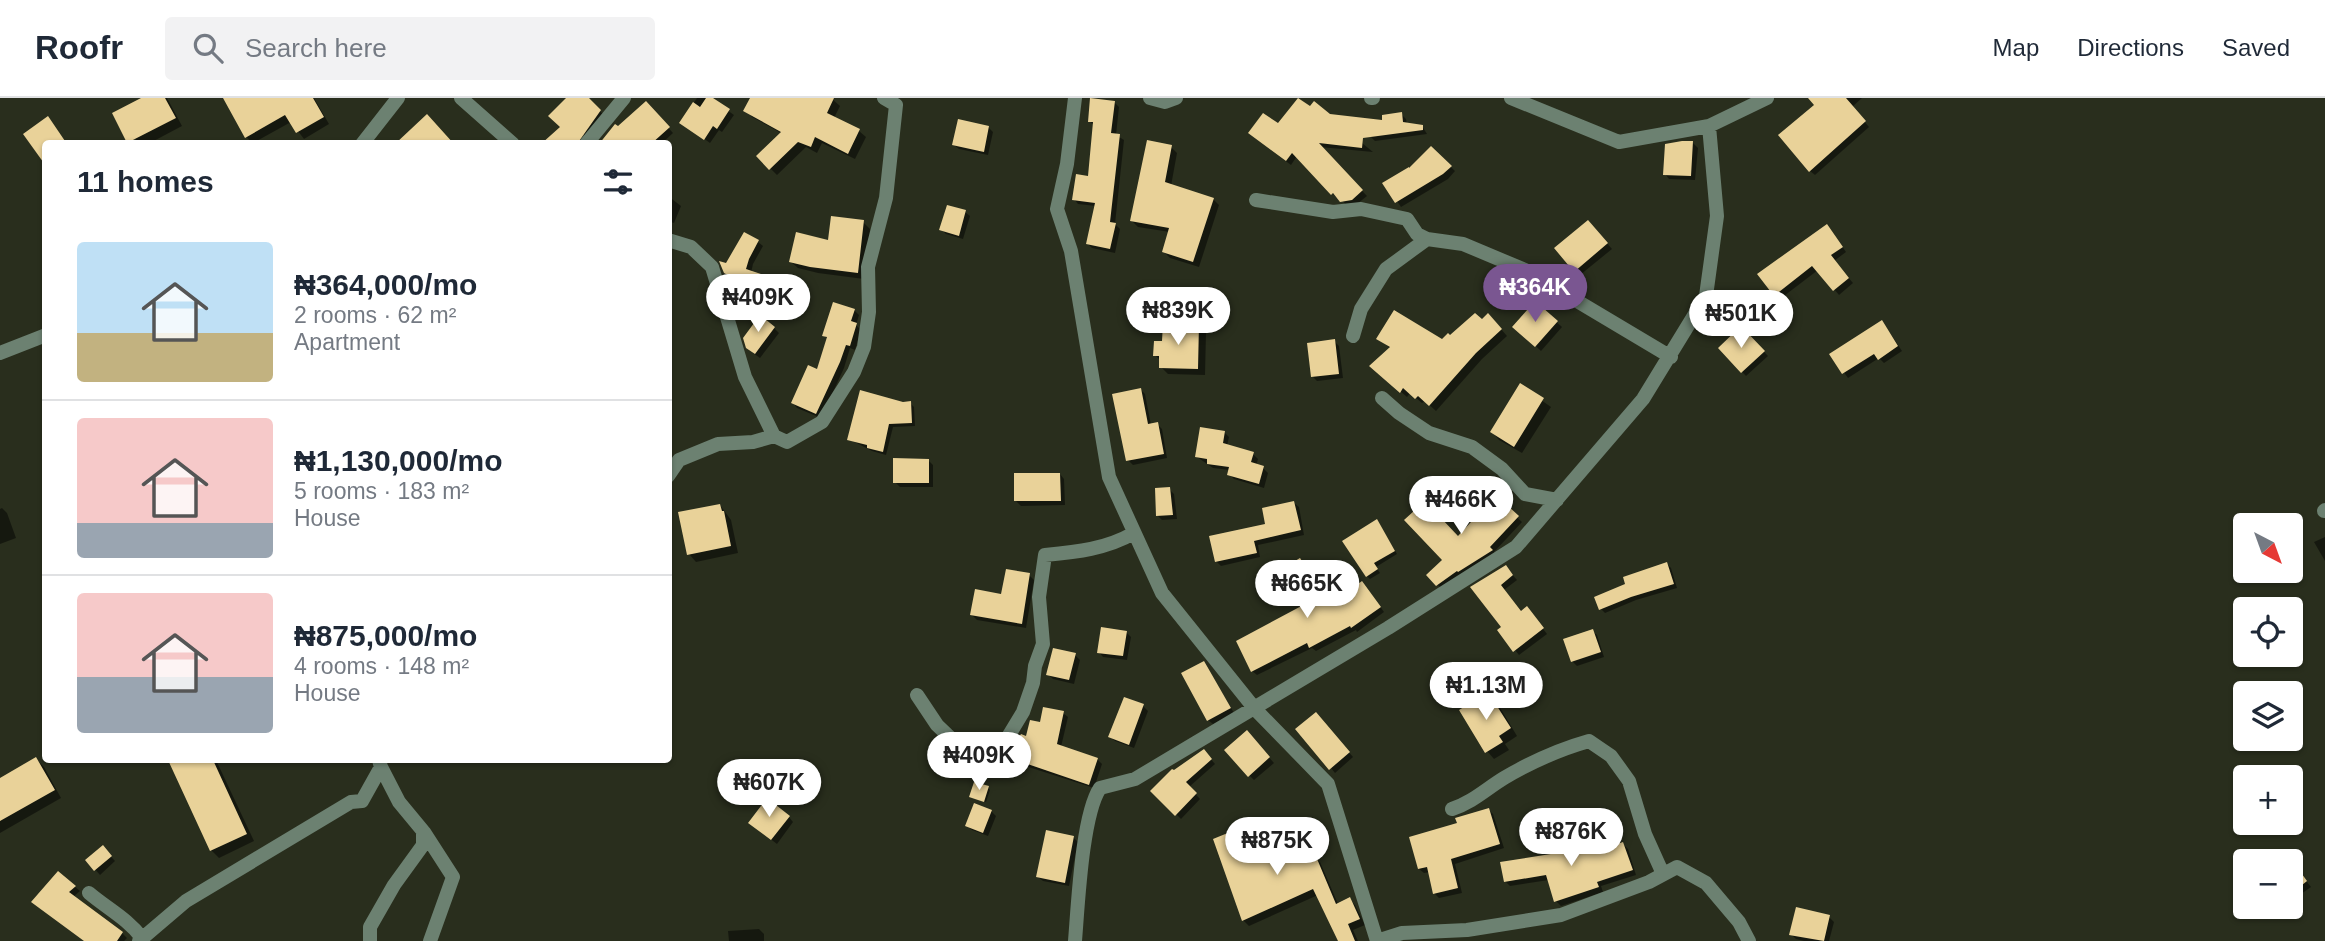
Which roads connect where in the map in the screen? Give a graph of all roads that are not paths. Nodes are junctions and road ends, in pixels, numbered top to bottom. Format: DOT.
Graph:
graph roads {
  1 [pos="398,98"];
  2 [pos="461,98"];
  3 [pos="624,98"];
  4 [pos="884,98"];
  5 [pos="1075,98"];
  6 [pos="1150,98"];
  7 [pos="1176,98"];
  8 [pos="1511,98"];
  9 [pos="1768,98"];
  10 [pos="1709,125"];
  11 [pos="365,140"];
  12 [pos="508,140"];
  13 [pos="589,140"];
  14 [pos="1256,200"];
  15 [pos="1427,239"];
  16 [pos="672,241"];
  17 [pos="1353,336"];
  18 [pos="42,337"];
  19 [pos="0,353"];
  20 [pos="1671,357"];
  21 [pos="1382,398"];
  22 [pos="774,436"];
  23 [pos="672,470"];
  24 [pos="1557,500"];
  25 [pos="1134,533"];
  26 [pos="917,695"];
  27 [pos="1255,709"];
  28 [pos="380,763"];
  29 [pos="1452,809"];
  30 [pos="423,831"];
  31 [pos="1663,874"];
  32 [pos="89,893"];
  33 [pos="141,939"];
  34 [pos="370,941"];
  35 [pos="429,941"];
  36 [pos="1074,941"];
  37 [pos="1377,941"];
  38 [pos="1749,941"];
  1 -- 11 [label="street"];
  2 -- 12 [label="street"];
  3 -- 13 [label="street"];
  4 -- 22 [label="street"];
  5 -- 25 [label="street"];
  6 -- 7 [label="street"];
  8 -- 10 [label="street"];
  9 -- 10 [label="street"];
  10 -- 20 [label="street"];
  14 -- 15 [label="street"];
  15 -- 17 [label="street"];
  15 -- 20 [label="street"];
  16 -- 22 [label="street"];
  18 -- 19 [label="street"];
  20 -- 24 [label="street"];
  21 -- 24 [label="street"];
  22 -- 23 [label="street"];
  24 -- 27 [label="street"];
  25 -- 26 [label="street"];
  25 -- 27 [label="street"];
  27 -- 36 [label="street"];
  27 -- 37 [label="street"];
  28 -- 30 [label="street"];
  28 -- 33 [label="street"];
  29 -- 31 [label="street"];
  30 -- 34 [label="street"];
  30 -- 35 [label="street"];
  31 -- 37 [label="street"];
  31 -- 38 [label="street"];
  32 -- 33 [label="street"];
}
